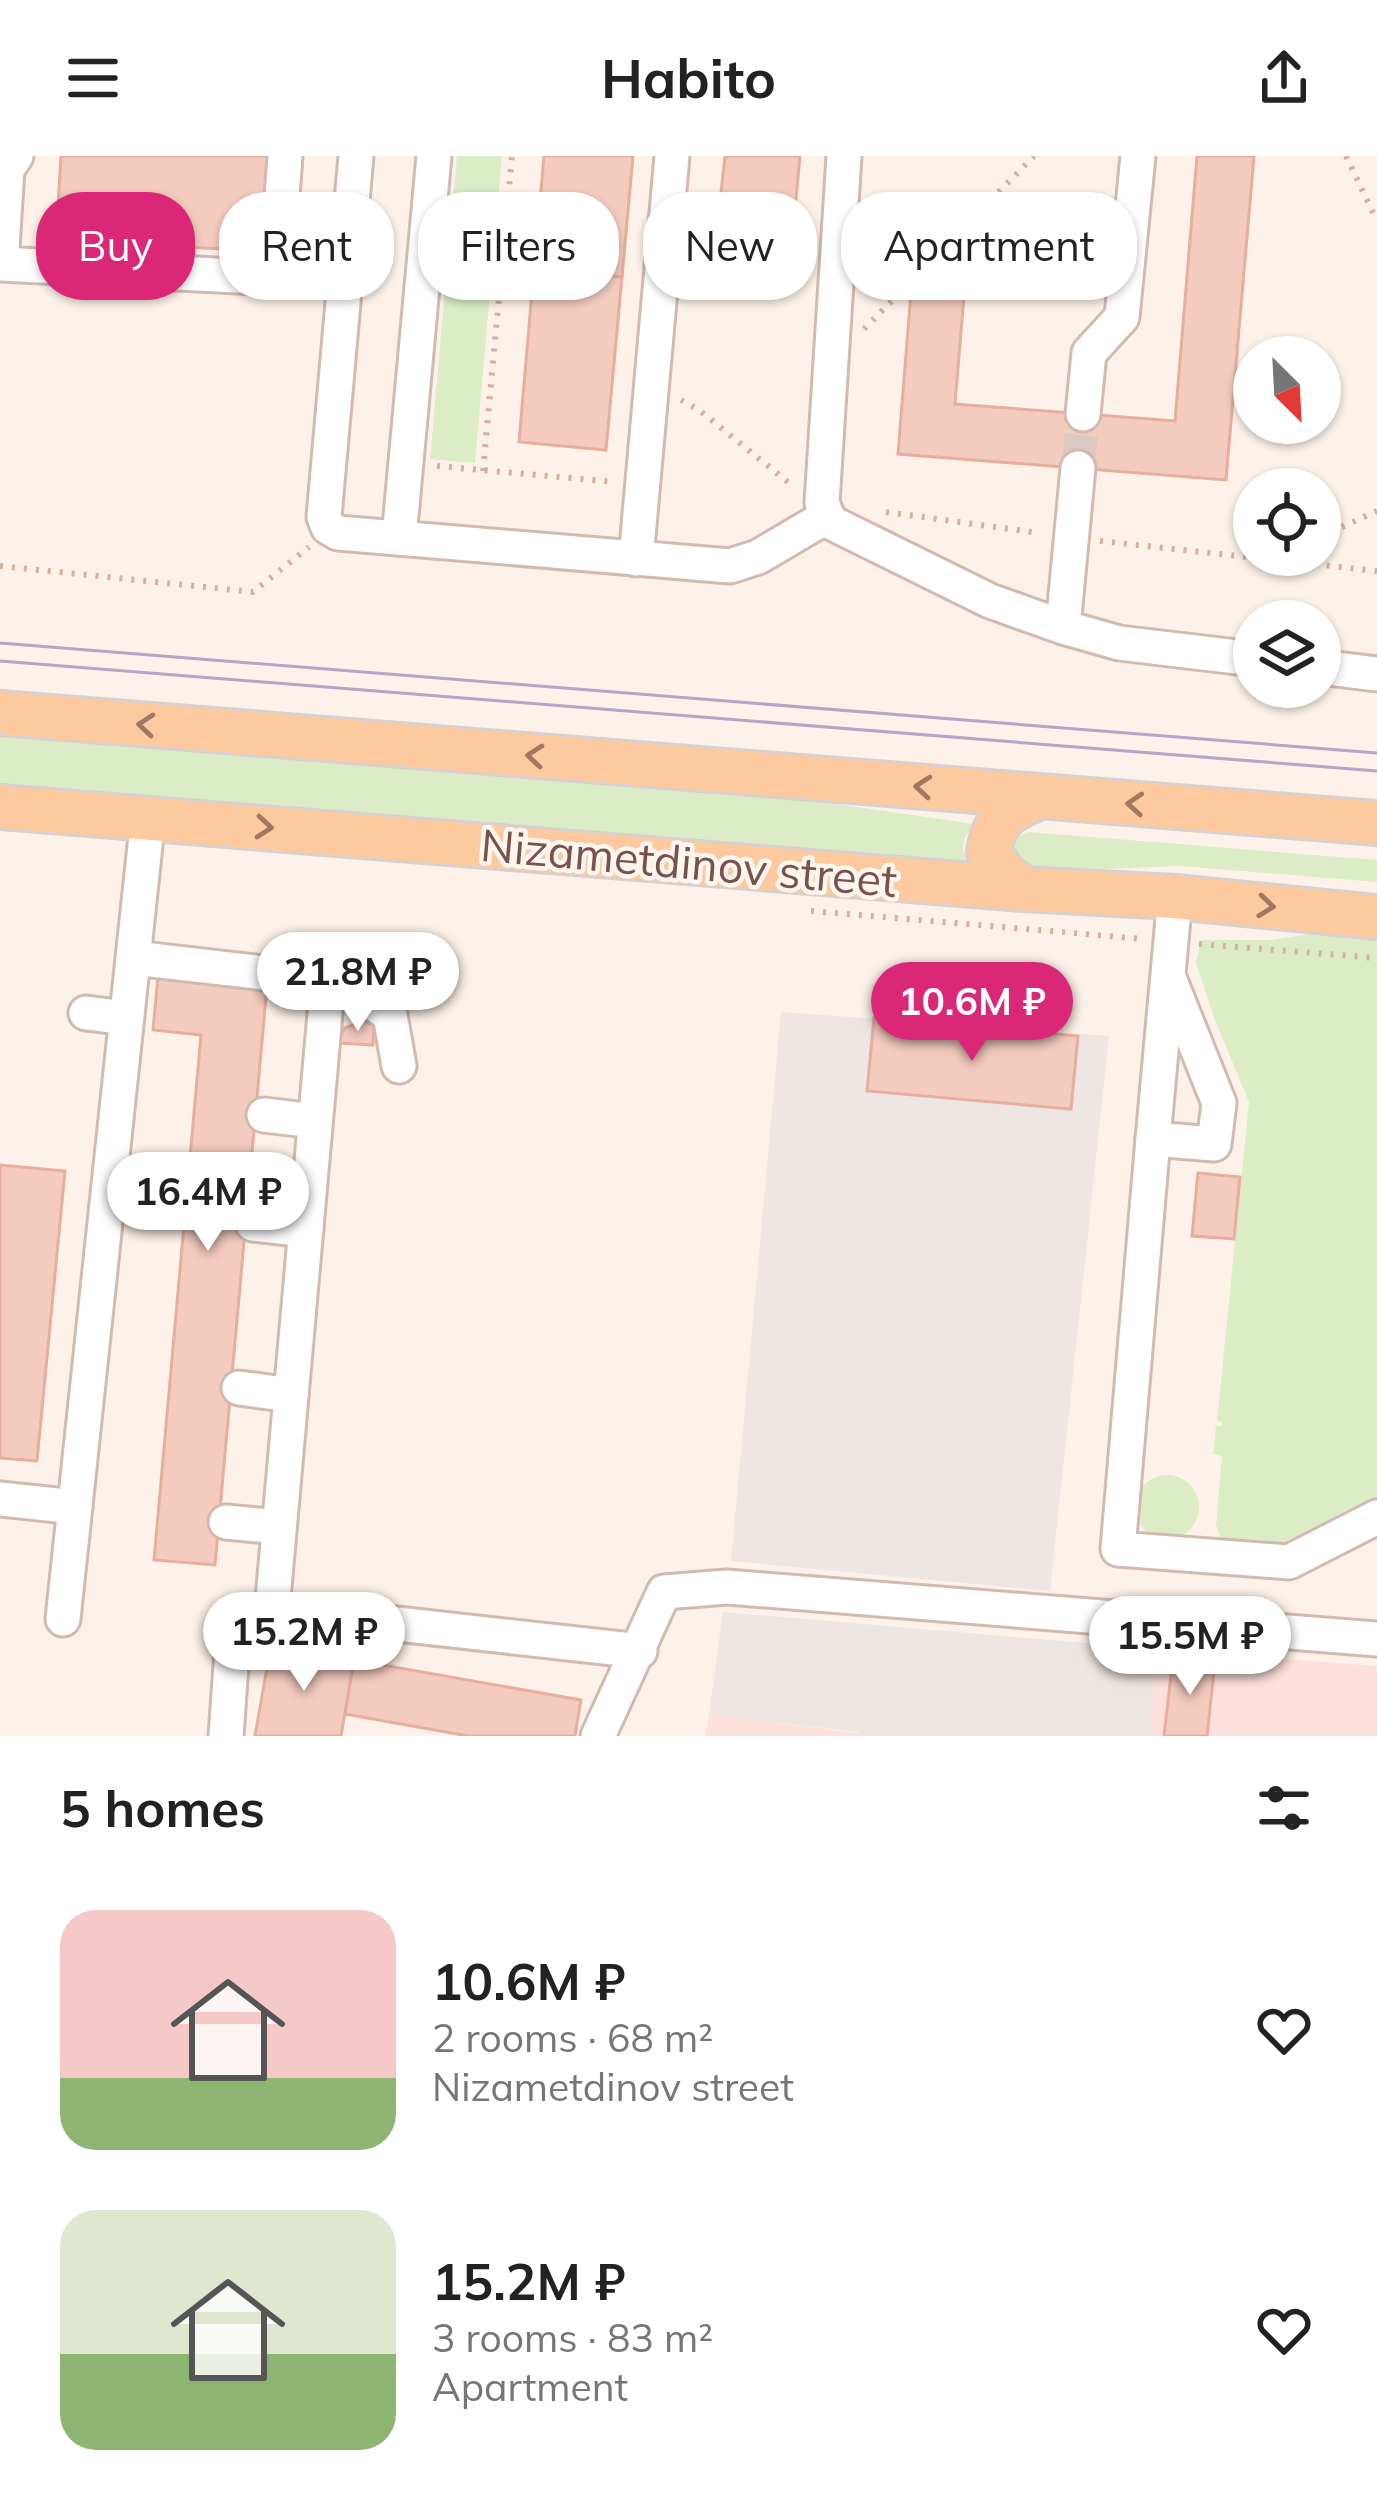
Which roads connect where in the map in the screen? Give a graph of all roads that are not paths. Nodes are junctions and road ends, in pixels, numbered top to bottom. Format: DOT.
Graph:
graph roads {
  1 [pos="285,156"];
  2 [pos="356,156"];
  3 [pos="434,156"];
  4 [pos="672,156"];
  5 [pos="844,156"];
  6 [pos="1138,156"];
  7 [pos="7,172"];
  8 [pos="1,266"];
  9 [pos="1083,414"];
  10 [pos="1078,469"];
  11 [pos="824,510"];
  12 [pos="399,538"];
  13 [pos="636,559"];
  14 [pos="1063,627"];
  15 [pos="1233,657"];
  16 [pos="1341,670"];
  17 [pos="1377,674"];
  18 [pos="0,713"];
  19 [pos="1040,797"];
  20 [pos="0,807"];
  21 [pos="148,817"];
  22 [pos="1377,823"];
  23 [pos="1024,889"];
  24 [pos="1175,897"];
  25 [pos="1377,917"];
  26 [pos="134,958"];
  27 [pos="1169,978"];
  28 [pos="328,980"];
  29 [pos="86,1013"];
  30 [pos="126,1018"];
  31 [pos="399,1066"];
  32 [pos="264,1115"];
  33 [pos="315,1121"];
  34 [pos="1153,1139"];
  35 [pos="253,1223"];
  36 [pos="306,1230"];
  37 [pos="239,1388"];
  38 [pos="291,1395"];
  39 [pos="0,1499"];
  40 [pos="75,1507"];
  41 [pos="1377,1517"];
  42 [pos="226,1522"];
  43 [pos="279,1527"];
  44 [pos="272,1610"];
  45 [pos="63,1619"];
  46 [pos="1377,1639"];
  47 [pos="640,1651"];
  48 [pos="226,1736"];
  49 [pos="598,1736"];
  1 -- 8 [label="lane"];
  2 -- 12 [label="lane"];
  3 -- 12 [label="lane"];
  4 -- 13 [label="lane"];
  5 -- 11 [label="lane"];
  6 -- 9 [label="lane"];
  7 -- 8 [label="lane"];
  10 -- 14 [label="lane"];
  11 -- 13 [label="lane"];
  11 -- 14 [label="lane"];
  12 -- 13 [label="lane"];
  14 -- 15 [label="lane"];
  16 -- 17 [label="lane"];
  19 -- 18 [label="main road, Nizametdinov street, one-way"];
  22 -- 19 [label="main road, Nizametdinov street, one-way"];
  19 -- 23 [label="main road"];
  20 -- 21 [label="main road, Nizametdinov street"];
  21 -- 23 [label="main road, Nizametdinov street, one-way"];
  21 -- 26 [label="lane"];
  23 -- 24 [label="main road, Nizametdinov street"];
  24 -- 25 [label="main road, Nizametdinov street, one-way"];
  24 -- 27 [label="lane"];
  26 -- 28 [label="lane"];
  26 -- 30 [label="lane"];
  27 -- 34 [label="lane"];
  27 -- 34 [label="lane"];
  28 -- 31 [label="lane"];
  28 -- 33 [label="lane"];
  29 -- 30 [label="lane"];
  30 -- 40 [label="lane"];
  32 -- 33 [label="lane"];
  33 -- 36 [label="lane"];
  34 -- 41 [label="lane"];
  35 -- 36 [label="lane"];
  36 -- 38 [label="lane"];
  37 -- 38 [label="lane"];
  38 -- 43 [label="lane"];
  39 -- 40 [label="lane"];
  40 -- 45 [label="lane"];
  42 -- 43 [label="lane"];
  43 -- 44 [label="lane"];
  44 -- 47 [label="lane"];
  44 -- 48 [label="lane"];
  46 -- 47 [label="lane"];
  47 -- 49 [label="lane"];
}
